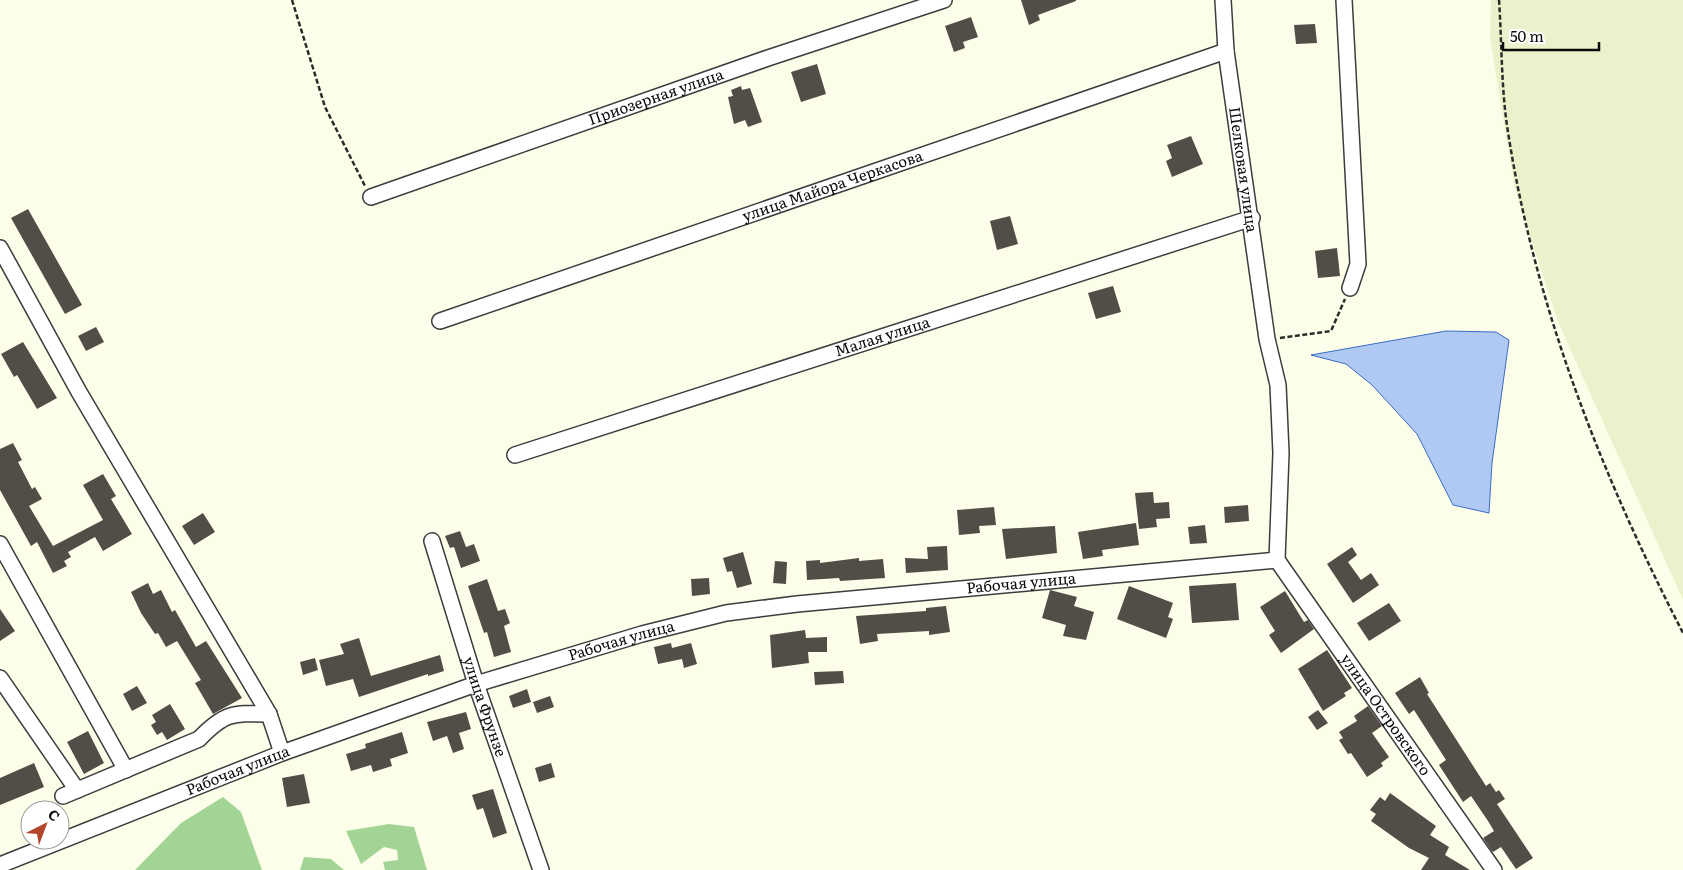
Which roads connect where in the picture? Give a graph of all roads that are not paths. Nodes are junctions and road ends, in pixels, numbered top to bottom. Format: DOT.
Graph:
graph roads {
  1 [pos="944,0"];
  2 [pos="1223,0"];
  3 [pos="1344,0"];
  4 [pos="1226,51"];
  5 [pos="370,197"];
  6 [pos="1252,218"];
  7 [pos="0,248"];
  8 [pos="1350,288"];
  9 [pos="440,321"];
  10 [pos="514,455"];
  11 [pos="432,541"];
  12 [pos="0,544"];
  13 [pos="1277,560"];
  14 [pos="0,678"];
  15 [pos="476,684"];
  16 [pos="269,714"];
  17 [pos="282,753"];
  18 [pos="126,770"];
  19 [pos="77,790"];
  20 [pos="63,796"];
  21 [pos="0,865"];
  22 [pos="541,870"];
  23 [pos="1494,870"];
  1 -- 5 [label="street, Приозерная улица"];
  2 -- 4 [label="street, Шелковая улица"];
  3 -- 8 [label="street"];
  4 -- 6 [label="street, Шелковая улица"];
  4 -- 9 [label="street, улица Майора Черкасова"];
  6 -- 10 [label="street, Малая улица"];
  6 -- 13 [label="street, Шелковая улица"];
  7 -- 16 [label="street"];
  11 -- 15 [label="street, улица Фрунзе"];
  12 -- 18 [label="street"];
  13 -- 15 [label="street, Рабочая улица"];
  13 -- 23 [label="street, улица Островского"];
  14 -- 19 [label="street"];
  15 -- 17 [label="street, Рабочая улица"];
  15 -- 22 [label="street, улица Фрунзе"];
  16 -- 17 [label="street"];
  16 -- 18 [label="street"];
  17 -- 21 [label="street, Рабочая улица"];
  18 -- 19 [label="street"];
  19 -- 20 [label="street"];
}
